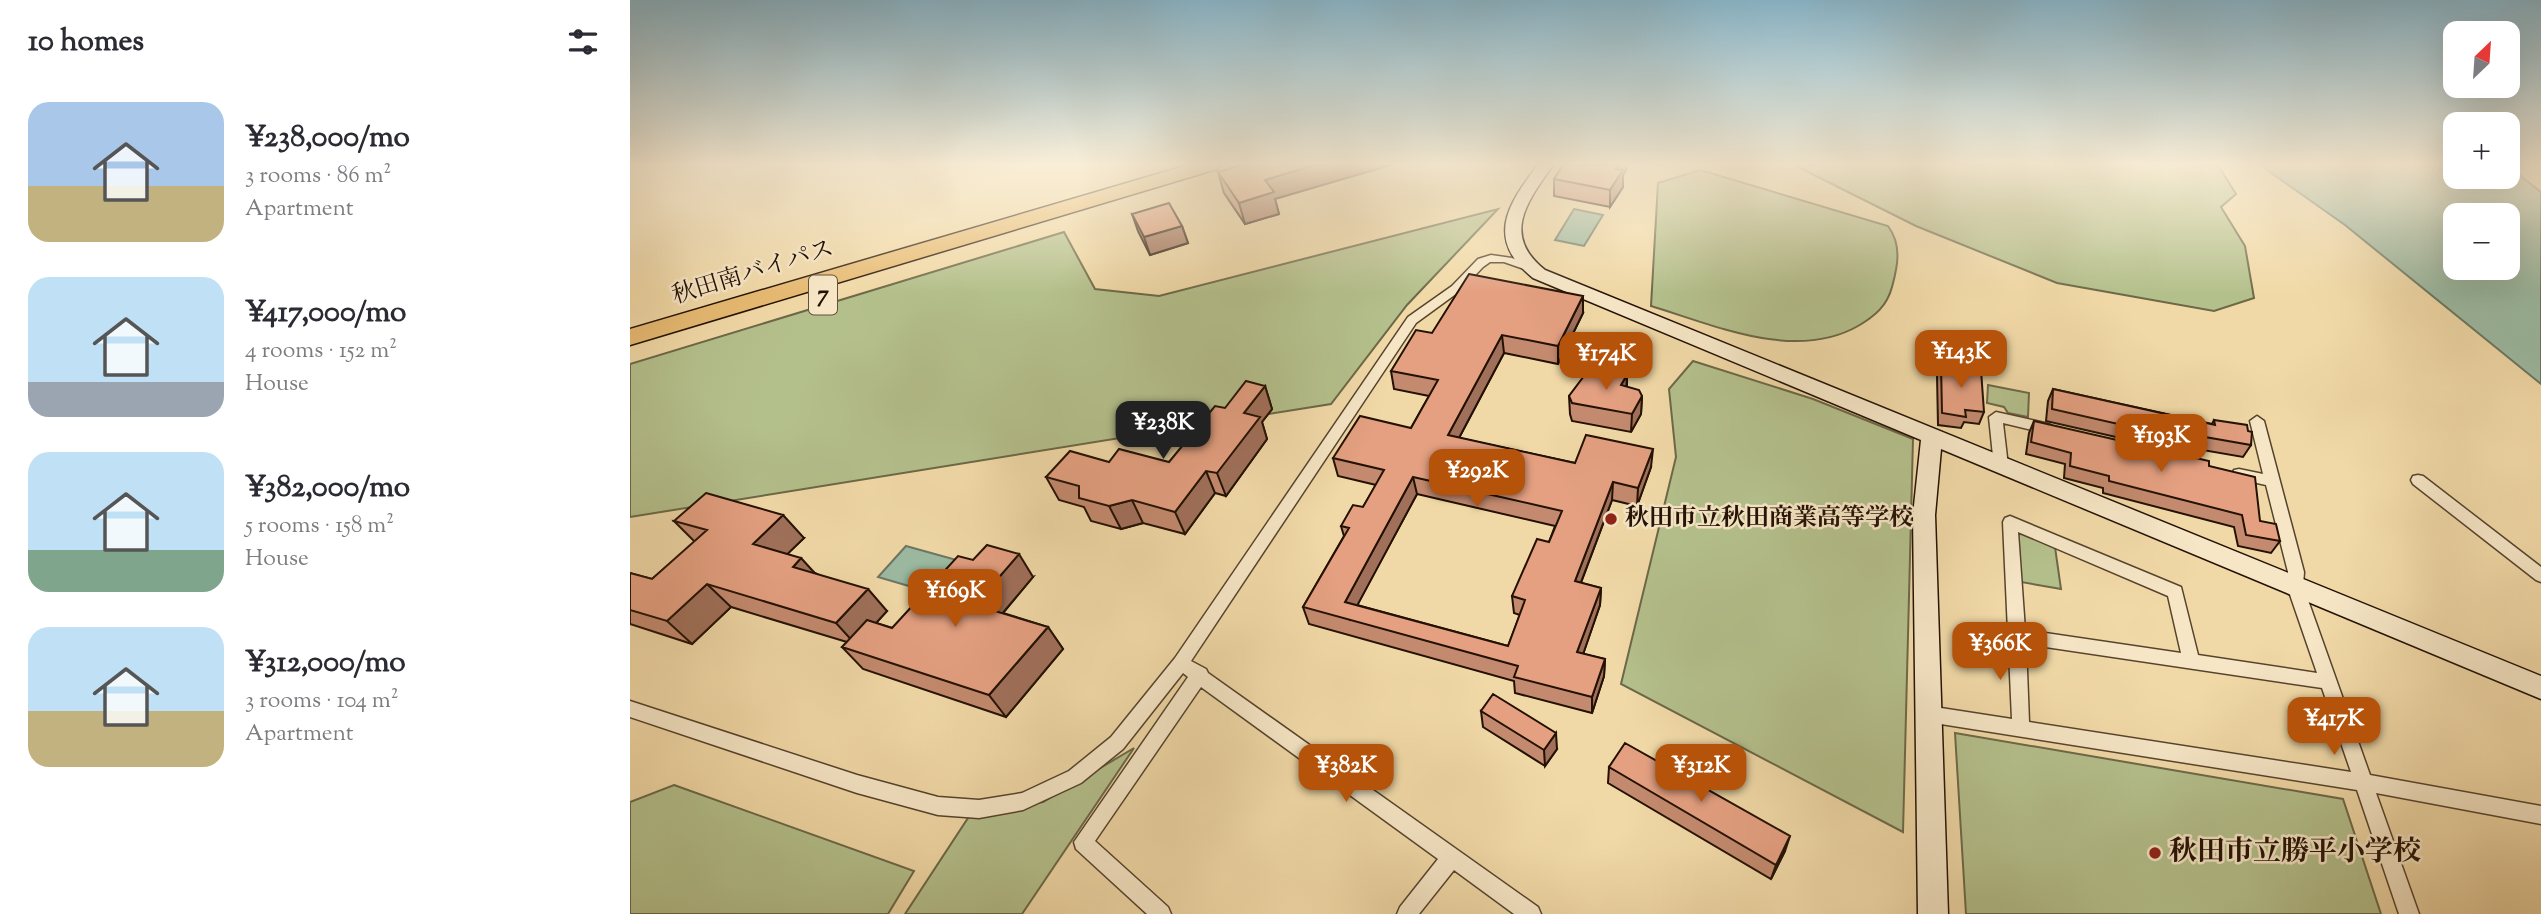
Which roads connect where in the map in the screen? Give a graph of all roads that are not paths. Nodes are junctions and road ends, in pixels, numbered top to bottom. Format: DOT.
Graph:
graph roads {
  1 [pos="1072,208"];
  2 [pos="1519,208"];
  3 [pos="1013,226"];
  4 [pos="1524,265"];
  5 [pos="630,337"];
  6 [pos="630,353"];
  7 [pos="2257,421"];
  8 [pos="2062,432"];
  9 [pos="1932,436"];
  10 [pos="2001,466"];
  11 [pos="2219,469"];
  12 [pos="2418,480"];
  13 [pos="2272,481"];
  14 [pos="2541,576"];
  15 [pos="2295,586"];
  16 [pos="2017,636"];
  17 [pos="2191,659"];
  18 [pos="1181,663"];
  19 [pos="1200,674"];
  20 [pos="2330,682"];
  21 [pos="2541,688"];
  22 [pos="630,709"];
  23 [pos="1928,714"];
  24 [pos="2021,726"];
  25 [pos="2362,782"];
  26 [pos="2541,816"];
  27 [pos="1452,857"];
  28 [pos="1161,914"];
  29 [pos="1407,914"];
  30 [pos="1531,914"];
  31 [pos="1933,914"];
  32 [pos="2409,914"];
  1 -- 3 [label="highway, 秋田南バイパス / 7"];
  2 -- 4 [label="street"];
  3 -- 5 [label="highway, 秋田南バイパス / 7"];
  3 -- 6 [label="highway, 秋田南バイパス / 7"];
  4 -- 9 [label="street"];
  4 -- 18 [label="street"];
  7 -- 13 [label="street"];
  8 -- 10 [label="street"];
  9 -- 10 [label="street"];
  9 -- 23 [label="street"];
  10 -- 15 [label="street"];
  11 -- 13 [label="street"];
  12 -- 14 [label="street"];
  13 -- 15 [label="street"];
  15 -- 20 [label="street"];
  15 -- 21 [label="street"];
  16 -- 17 [label="street"];
  16 -- 17 [label="street"];
  16 -- 24 [label="street"];
  17 -- 20 [label="street"];
  18 -- 19 [label="street"];
  18 -- 22 [label="street"];
  19 -- 27 [label="street"];
  19 -- 28 [label="street"];
  20 -- 25 [label="street"];
  23 -- 24 [label="street"];
  23 -- 31 [label="street"];
  24 -- 25 [label="street"];
  25 -- 26 [label="street"];
  25 -- 32 [label="street"];
  27 -- 29 [label="street"];
  27 -- 30 [label="street"];
}
